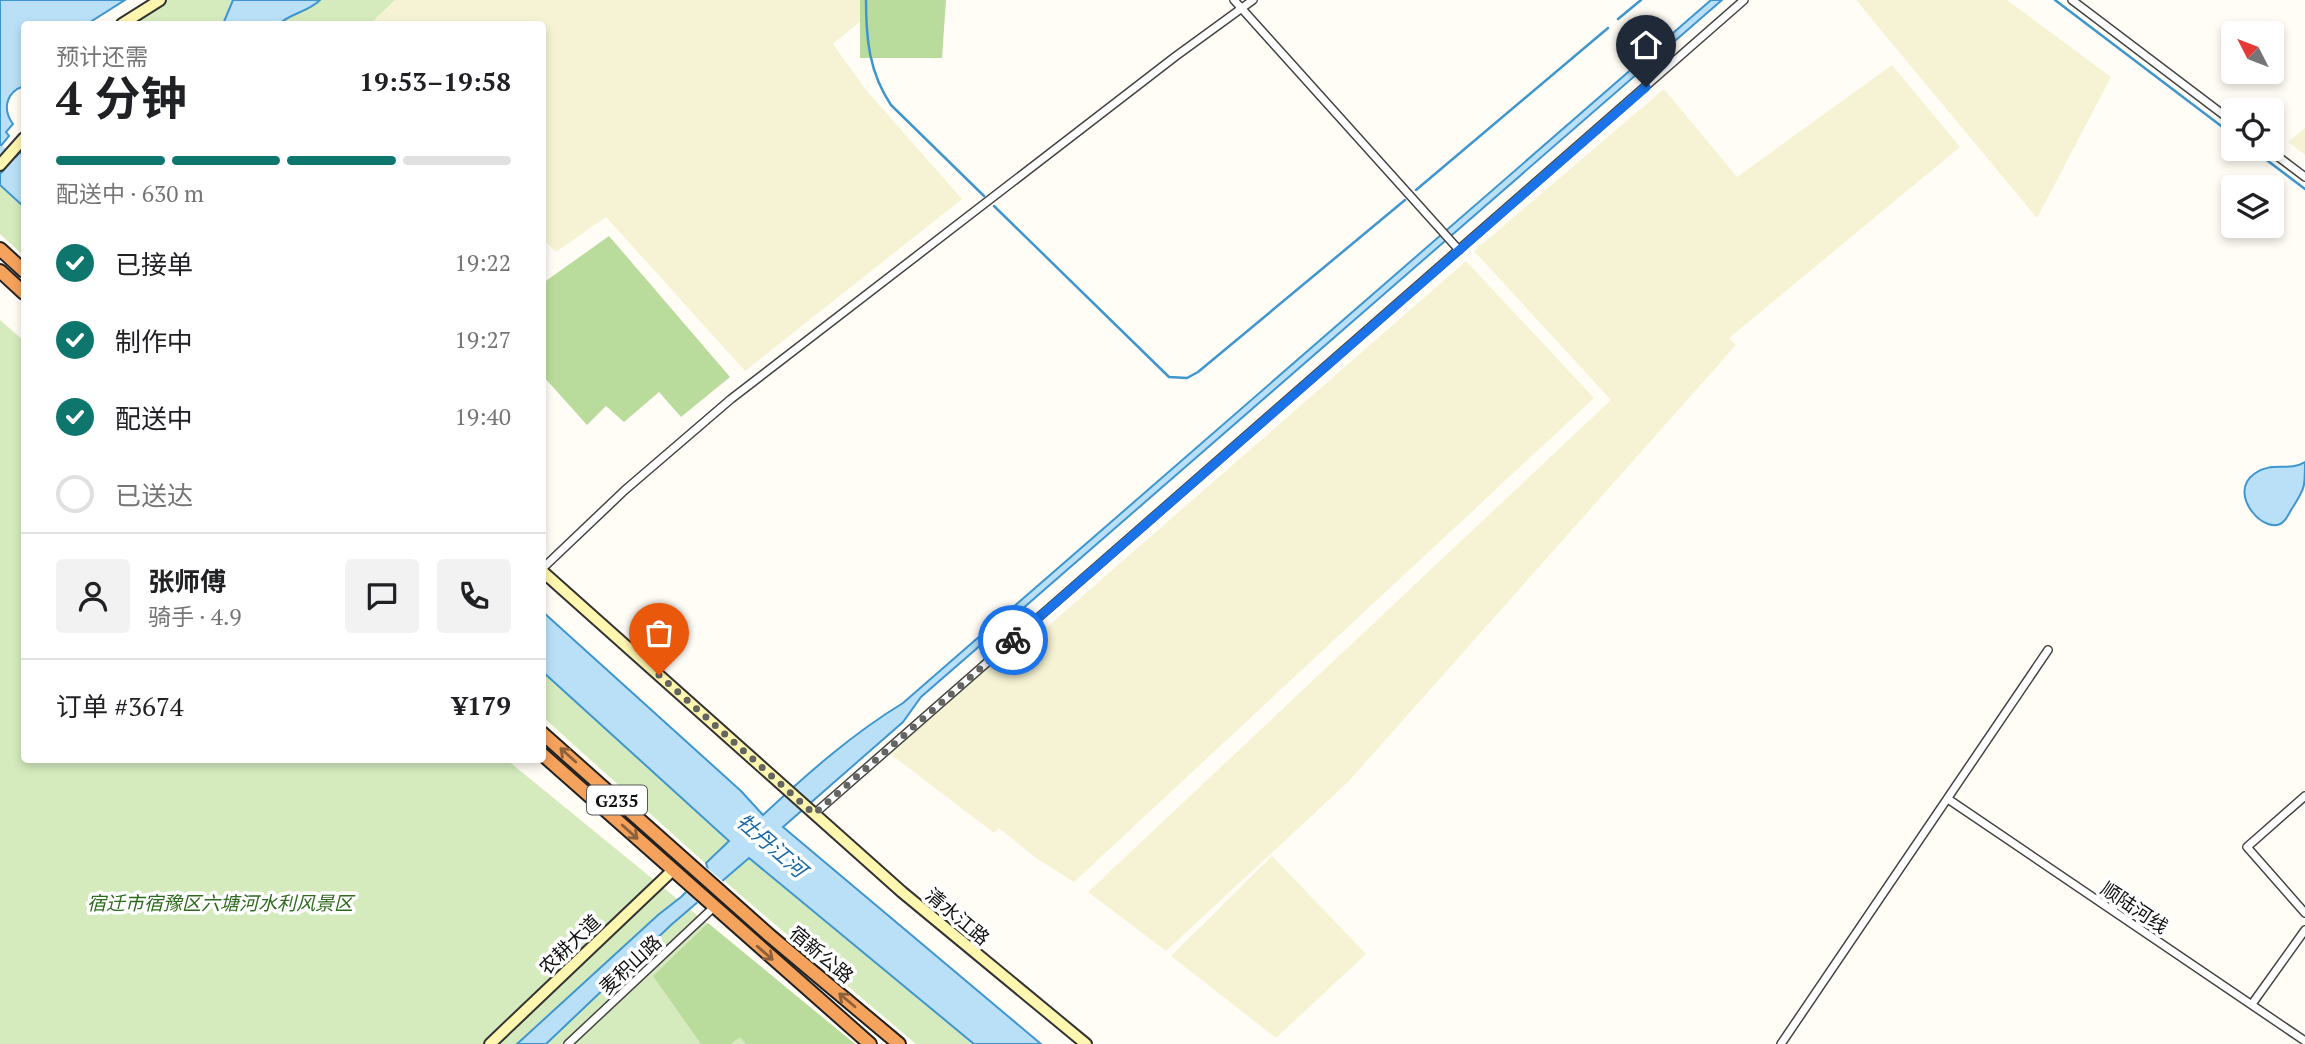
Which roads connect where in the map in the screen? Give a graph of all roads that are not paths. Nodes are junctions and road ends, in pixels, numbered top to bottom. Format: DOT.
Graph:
graph roads {
  1 [pos="160,0"];
  2 [pos="1234,0"];
  3 [pos="1253,0"];
  4 [pos="1744,0"];
  5 [pos="2072,0"];
  6 [pos="1242,9"];
  7 [pos="127,21"];
  8 [pos="2221,113"];
  9 [pos="21,141"];
  10 [pos="2284,161"];
  11 [pos="0,165"];
  12 [pos="2305,177"];
  13 [pos="1457,247"];
  14 [pos="0,249"];
  15 [pos="21,268"];
  16 [pos="0,271"];
  17 [pos="21,290"];
  18 [pos="546,566"];
  19 [pos="546,574"];
  20 [pos="2048,650"];
  21 [pos="546,737"];
  22 [pos="546,758"];
  23 [pos="2305,796"];
  24 [pos="1948,799"];
  25 [pos="813,812"];
  26 [pos="677,874"];
  27 [pos="712,905"];
  28 [pos="2305,913"];
  29 [pos="2305,930"];
  30 [pos="2252,1004"];
  31 [pos="2305,1041"];
  32 [pos="490,1044"];
  33 [pos="568,1044"];
  34 [pos="870,1044"];
  35 [pos="899,1044"];
  36 [pos="1086,1044"];
  37 [pos="1781,1044"];
  1 -- 7 [label="street"];
  2 -- 6 [label="street"];
  3 -- 6 [label="street"];
  4 -- 13 [label="street"];
  5 -- 8 [label="street"];
  6 -- 13 [label="street"];
  6 -- 18 [label="street"];
  9 -- 11 [label="street"];
  10 -- 12 [label="street"];
  13 -- 25 [label="street"];
  14 -- 15 [label="highway"];
  16 -- 17 [label="highway"];
  19 -- 25 [label="street, 清水江路"];
  20 -- 24 [label="street"];
  35 -- 21 [label="highway, 宿新公路 / G235, one-way"];
  22 -- 26 [label="highway, G235, one-way"];
  23 -- 28 [label="street"];
  24 -- 30 [label="street, 顺陆河线"];
  24 -- 37 [label="street"];
  25 -- 36 [label="street, 清水江路"];
  26 -- 27 [label="highway, 宿新公路"];
  26 -- 32 [label="street, 农耕大道"];
  27 -- 33 [label="street, 麦积山路"];
  27 -- 34 [label="highway, 宿新公路, one-way"];
  29 -- 30 [label="street"];
  30 -- 31 [label="street, 顺陆河线"];
}
